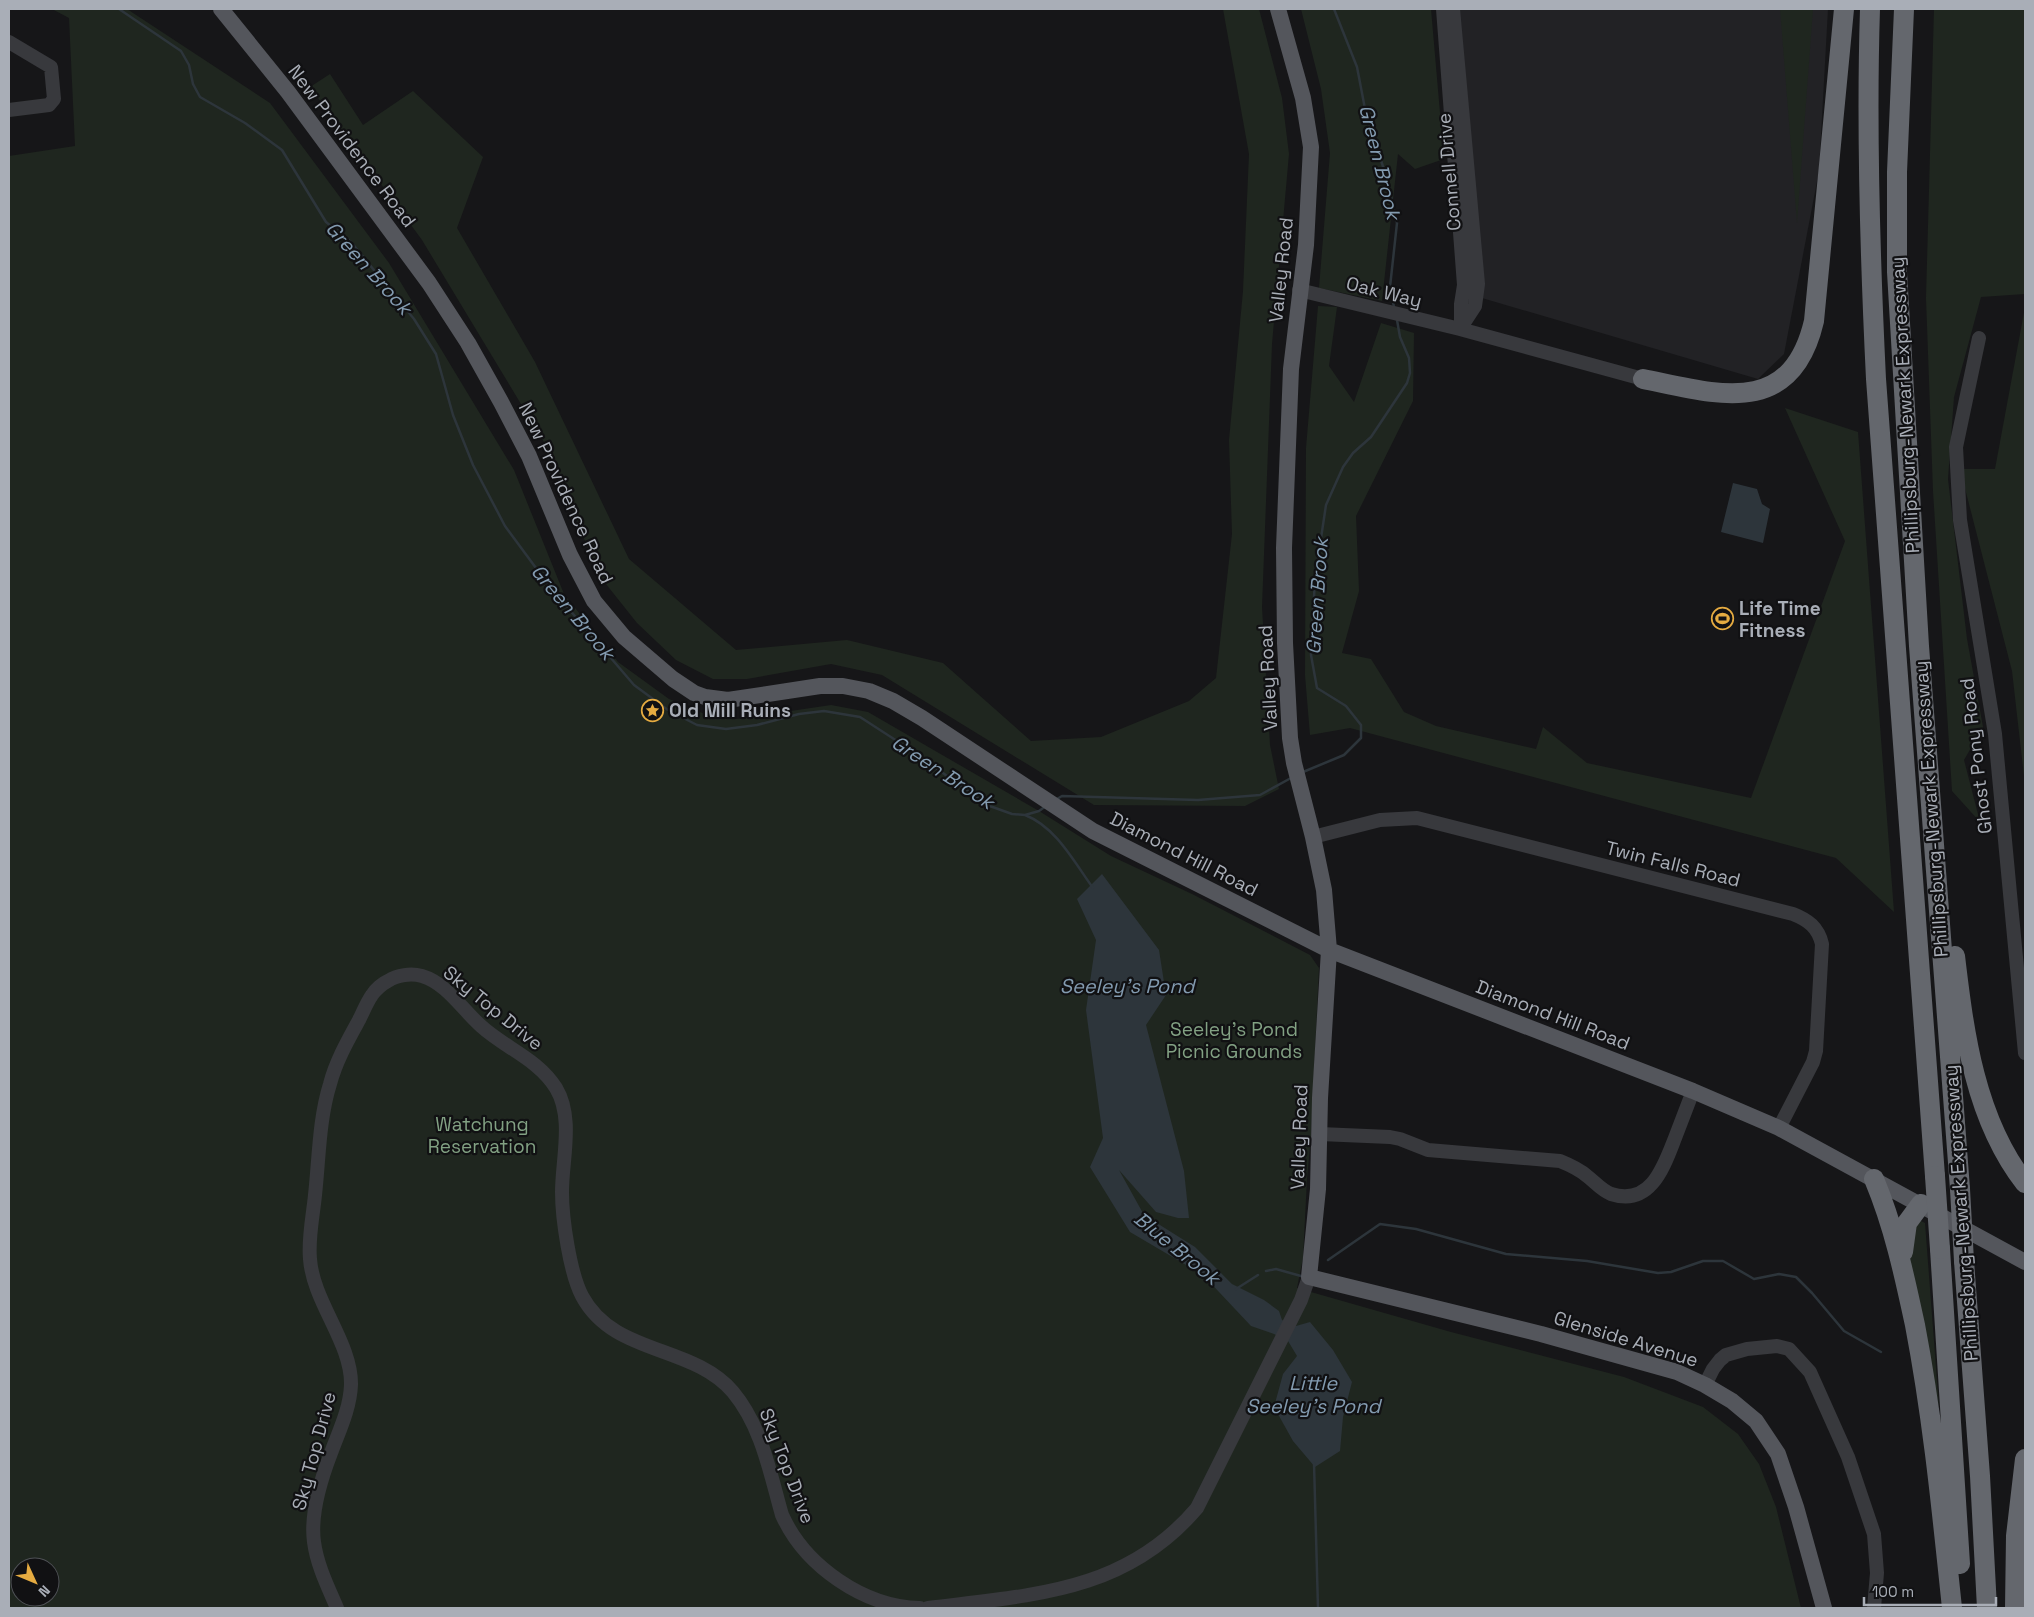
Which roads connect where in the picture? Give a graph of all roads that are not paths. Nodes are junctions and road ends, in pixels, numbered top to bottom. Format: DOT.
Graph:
graph roads {
  1 [pos="221,9"];
  2 [pos="1278,9"];
  3 [pos="1443,9"];
  4 [pos="1454,9"];
  5 [pos="1844,9"];
  6 [pos="1870,9"];
  7 [pos="1904,9"];
  8 [pos="9,42"];
  9 [pos="9,110"];
  10 [pos="1299,290"];
  11 [pos="1460,329"];
  12 [pos="1978,338"];
  13 [pos="1643,379"];
  14 [pos="1063,811"];
  15 [pos="1933,822"];
  16 [pos="1313,836"];
  17 [pos="1329,950"];
  18 [pos="2025,1053"];
  19 [pos="1693,1091"];
  20 [pos="1779,1128"];
  21 [pos="1320,1134"];
  22 [pos="1874,1179"];
  23 [pos="2025,1182"];
  24 [pos="1921,1204"];
  25 [pos="2025,1262"];
  26 [pos="1903,1265"];
  27 [pos="1309,1277"];
  28 [pos="1705,1385"];
  29 [pos="2025,1459"];
  30 [pos="337,1608"];
  31 [pos="920,1608"];
  32 [pos="928,1608"];
  33 [pos="1824,1608"];
  34 [pos="1874,1608"];
  35 [pos="1952,1608"];
  36 [pos="1962,1608"];
  37 [pos="1987,1608"];
  38 [pos="2015,1608"];
  1 -- 14 [label="main road, New Providence Road"];
  2 -- 10 [label="main road, Valley Road"];
  3 -- 11 [label="street, Connell Drive"];
  4 -- 11 [label="street, Connell Drive"];
  5 -- 13 [label="highway"];
  6 -- 36 [label="highway, Phillipsburg-Newark Expressway, bridge"];
  7 -- 15 [label="highway, Phillipsburg-Newark Expressway"];
  8 -- 9 [label="street"];
  10 -- 11 [label="street, Oak Way"];
  10 -- 16 [label="main road, Valley Road"];
  11 -- 13 [label="street"];
  12 -- 18 [label="street, Ghost Pony Road"];
  14 -- 17 [label="main road, Diamond Hill Road"];
  15 -- 23 [label="highway"];
  15 -- 37 [label="highway, Phillipsburg-Newark Expressway, bridge"];
  16 -- 17 [label="main road, Valley Road"];
  16 -- 20 [label="street, Twin Falls Road"];
  17 -- 19 [label="main road, Diamond Hill Road"];
  17 -- 21 [label="main road, Valley Road"];
  19 -- 20 [label="main road, Diamond Hill Road"];
  19 -- 21 [label="street"];
  20 -- 22 [label="main road, Diamond Hill Road"];
  21 -- 27 [label="main road, Valley Road"];
  22 -- 24 [label="main road, Diamond Hill Road"];
  22 -- 26 [label="highway"];
  24 -- 25 [label="main road, Diamond Hill Road"];
  24 -- 26 [label="highway"];
  26 -- 35 [label="highway"];
  27 -- 28 [label="main road, Glenside Avenue"];
  27 -- 32 [label="street, Valley Road"];
  28 -- 33 [label="main road, Glenside Avenue"];
  28 -- 34 [label="street"];
  29 -- 38 [label="highway"];
  30 -- 31 [label="street, Sky Top Drive"];
}
